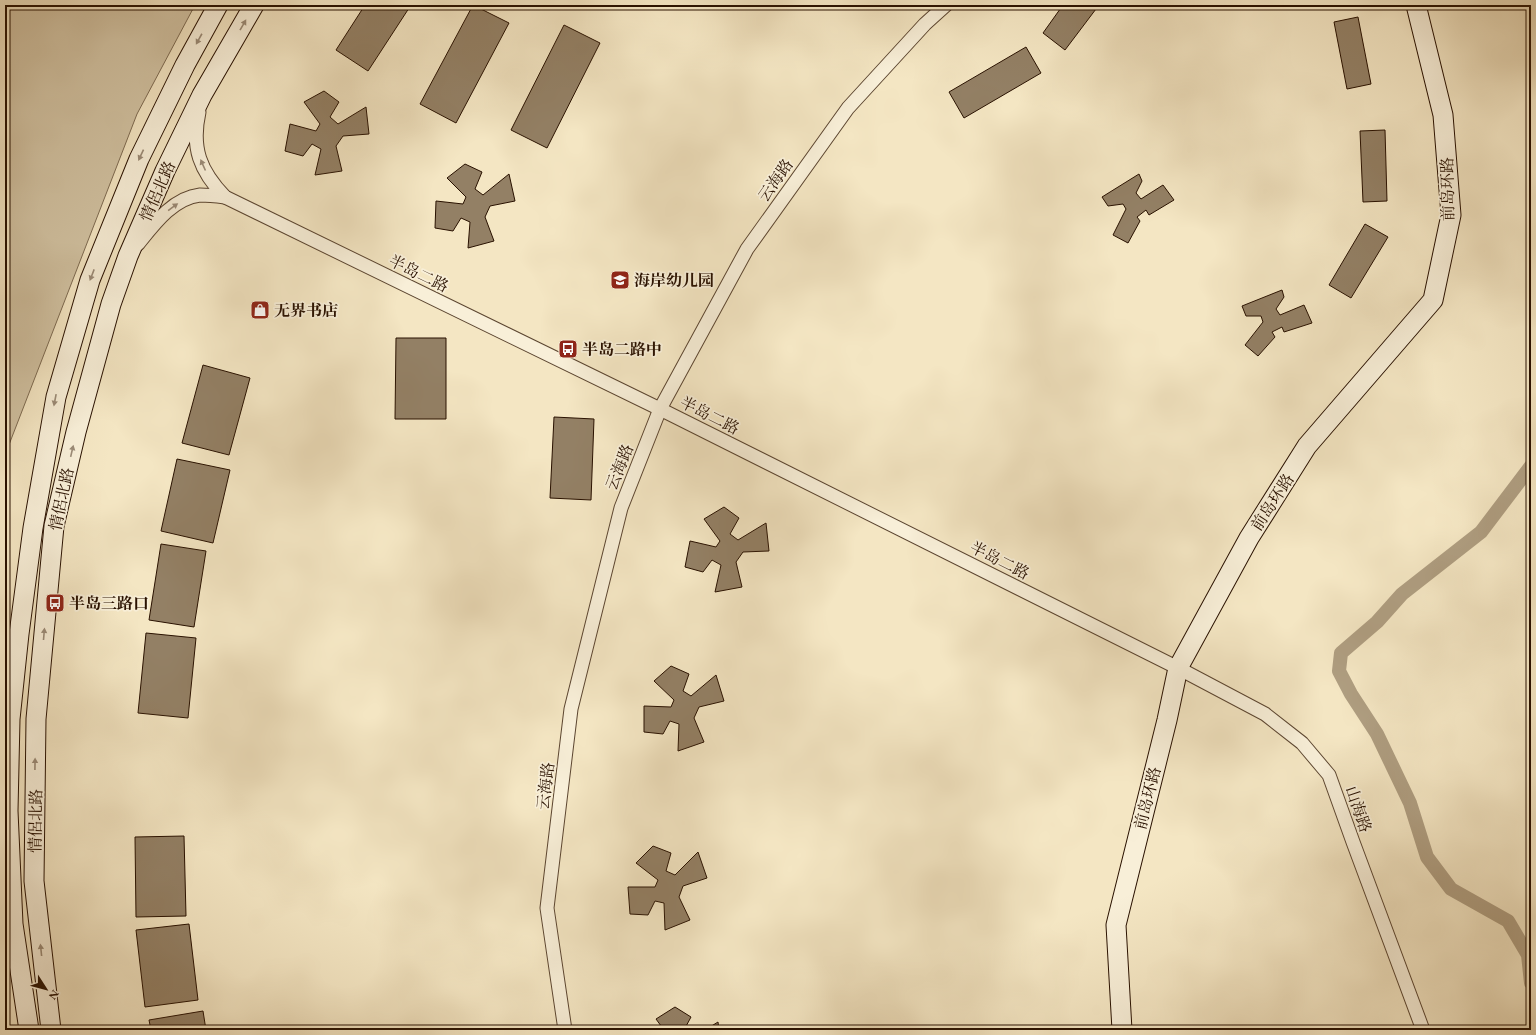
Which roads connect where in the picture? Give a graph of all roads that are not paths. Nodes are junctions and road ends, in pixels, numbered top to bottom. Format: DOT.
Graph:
graph roads {
  1 [pos="218,5"];
  2 [pos="254,5"];
  3 [pos="946,5"];
  4 [pos="1416,5"];
  5 [pos="202,95"];
  6 [pos="225,197"];
  7 [pos="128,256"];
  8 [pos="660,409"];
  9 [pos="1178,668"];
  10 [pos="29,1030"];
  11 [pos="51,1030"];
  12 [pos="565,1030"];
  13 [pos="1122,1030"];
  14 [pos="1423,1030"];
  1 -- 10 [label="main road, 情侶北路, one-way"];
  5 -- 2 [label="main road, 情侶北路, one-way"];
  3 -- 8 [label="street, 云海路"];
  4 -- 9 [label="main road, 前岛环路"];
  6 -- 5 [label="street, one-way"];
  5 -- 7 [label="main road, 情侶北路"];
  7 -- 6 [label="street, one-way"];
  6 -- 8 [label="street, 半岛二路"];
  11 -- 7 [label="main road, 情侶北路, one-way"];
  8 -- 9 [label="street, 半岛二路"];
  8 -- 12 [label="street, 云海路"];
  9 -- 13 [label="main road, 前岛环路"];
  9 -- 14 [label="street, 山海路"];
}
